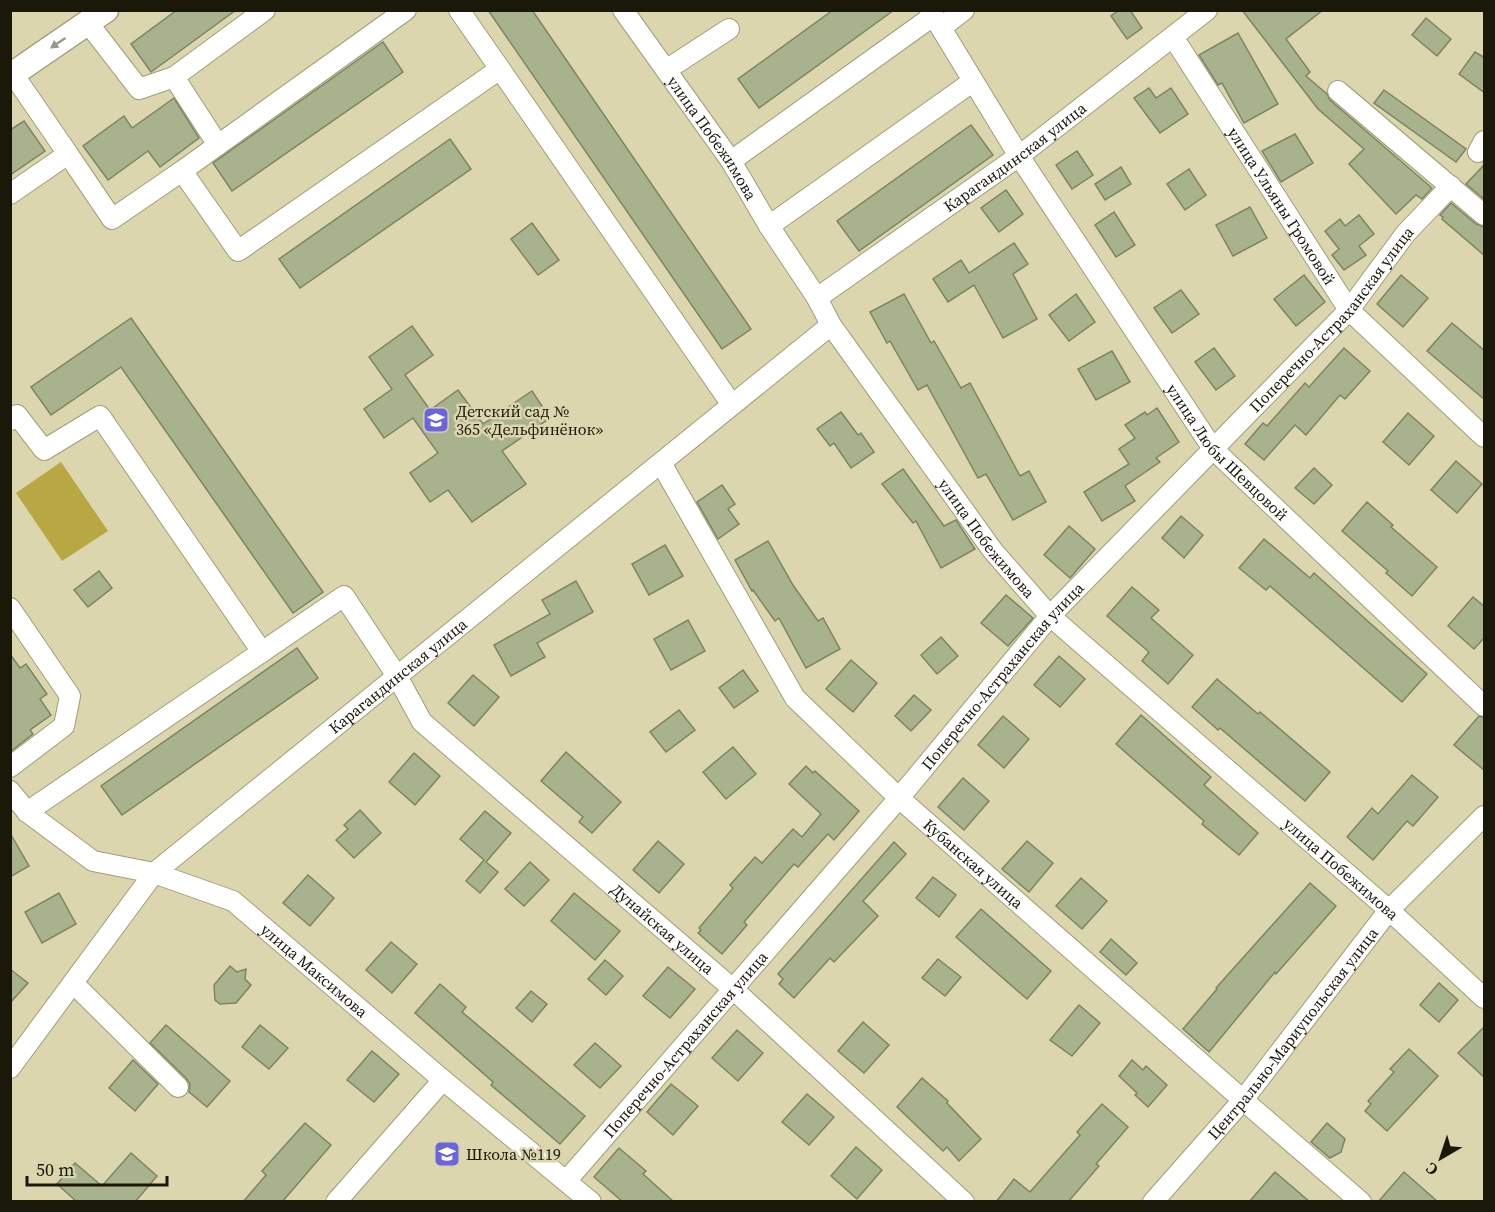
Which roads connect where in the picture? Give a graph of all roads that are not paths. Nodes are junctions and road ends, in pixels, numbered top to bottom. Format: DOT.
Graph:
graph roads {
  1 [pos="265,10"];
  2 [pos="406,10"];
  3 [pos="459,10"];
  4 [pos="964,10"];
  5 [pos="1207,10"];
  6 [pos="632,14"];
  7 [pos="97,17"];
  8 [pos="935,18"];
  9 [pos="729,29"];
  10 [pos="1173,37"];
  11 [pos="500,69"];
  12 [pos="666,70"];
  13 [pos="12,75"];
  14 [pos="174,77"];
  15 [pos="972,82"];
  16 [pos="1338,92"];
  17 [pos="218,145"];
  18 [pos="68,154"];
  19 [pos="1019,156"];
  20 [pos="731,161"];
  21 [pos="182,171"];
  22 [pos="1451,186"];
  23 [pos="10,194"];
  24 [pos="1485,215"];
  25 [pos="769,226"];
  26 [pos="817,298"];
  27 [pos="1349,310"];
  28 [pos="831,325"];
  29 [pos="732,405"];
  30 [pos="10,420"];
  31 [pos="1485,437"];
  32 [pos="1213,449"];
  33 [pos="661,464"];
  34 [pos="10,608"];
  35 [pos="1050,616"];
  36 [pos="262,652"];
  37 [pos="397,676"];
  38 [pos="1485,706"];
  39 [pos="10,767"];
  40 [pos="10,791"];
  41 [pos="899,798"];
  42 [pos="27,812"];
  43 [pos="1485,816"];
  44 [pos="154,873"];
  45 [pos="1389,910"];
  46 [pos="74,983"];
  47 [pos="733,989"];
  48 [pos="1485,998"];
  49 [pos="11,1065"];
  50 [pos="443,1080"];
  51 [pos="178,1087"];
  52 [pos="1243,1100"];
  53 [pos="567,1180"];
  54 [pos="336,1202"];
  55 [pos="591,1202"];
  56 [pos="963,1202"];
  57 [pos="1152,1202"];
  58 [pos="1362,1202"];
  1 -- 14 [label="street"];
  2 -- 17 [label="street"];
  3 -- 11 [label="street"];
  4 -- 8 [label="street"];
  5 -- 10 [label="street, Карагандинская улица"];
  6 -- 12 [label="street, улица Побежимова"];
  7 -- 13 [label="main road, one-way"];
  7 -- 14 [label="street"];
  8 -- 15 [label="street, улица Любы Шевцовой"];
  8 -- 20 [label="street"];
  9 -- 12 [label="street"];
  10 -- 19 [label="street, Карагандинская улица"];
  10 -- 27 [label="street, улица Ульяны Громовой"];
  11 -- 21 [label="street"];
  11 -- 29 [label="street"];
  12 -- 20 [label="street, улица Побежимова"];
  13 -- 18 [label="street"];
  14 -- 17 [label="street"];
  15 -- 19 [label="street, улица Любы Шевцовой"];
  15 -- 25 [label="street"];
  16 -- 22 [label="street"];
  17 -- 21 [label="street"];
  18 -- 21 [label="street"];
  18 -- 23 [label="street"];
  19 -- 26 [label="street, Карагандинская улица"];
  19 -- 32 [label="street, улица Любы Шевцовой"];
  20 -- 25 [label="street, улица Побежимова"];
  22 -- 24 [label="street"];
  22 -- 27 [label="street, Поперечно-Астраханская улица"];
  25 -- 26 [label="street, улица Побежимова"];
  26 -- 28 [label="street, улица Побежимова"];
  27 -- 31 [label="street, улица Ульяны Громовой"];
  27 -- 32 [label="street, Поперечно-Астраханская улица"];
  28 -- 29 [label="street, Карагандинская улица"];
  28 -- 35 [label="street, улица Побежимова"];
  29 -- 33 [label="street, Карагандинская улица"];
  30 -- 36 [label="street"];
  32 -- 35 [label="street, Поперечно-Астраханская улица"];
  32 -- 38 [label="street, улица Любы Шевцовой"];
  33 -- 37 [label="street, Карагандинская улица"];
  33 -- 41 [label="street, Кубанская улица"];
  34 -- 39 [label="street"];
  35 -- 41 [label="street, Поперечно-Астраханская улица"];
  35 -- 45 [label="street, улица Побежимова"];
  36 -- 37 [label="street, Дунайская улица"];
  36 -- 42 [label="street"];
  37 -- 44 [label="street, Карагандинская улица"];
  37 -- 47 [label="street, Дунайская улица"];
  40 -- 42 [label="street, улица Максимова"];
  41 -- 47 [label="street, Поперечно-Астраханская улица"];
  41 -- 52 [label="street, Кубанская улица"];
  42 -- 44 [label="street, улица Максимова"];
  43 -- 45 [label="street, Центрально-Мариупольская улица"];
  44 -- 46 [label="street, Карагандинская улица"];
  44 -- 50 [label="street, улица Максимова"];
  45 -- 48 [label="street, улица Побежимова"];
  45 -- 52 [label="street, Центрально-Мариупольская улица"];
  46 -- 49 [label="street, Карагандинская улица"];
  46 -- 51 [label="street"];
  47 -- 53 [label="street, Поперечно-Астраханская улица"];
  47 -- 56 [label="street, Дунайская улица"];
  50 -- 53 [label="street, улица Максимова"];
  50 -- 54 [label="street"];
  52 -- 57 [label="street, Центрально-Мариупольская улица"];
  52 -- 58 [label="street, Кубанская улица"];
  53 -- 55 [label="street, улица Максимова"];
}
